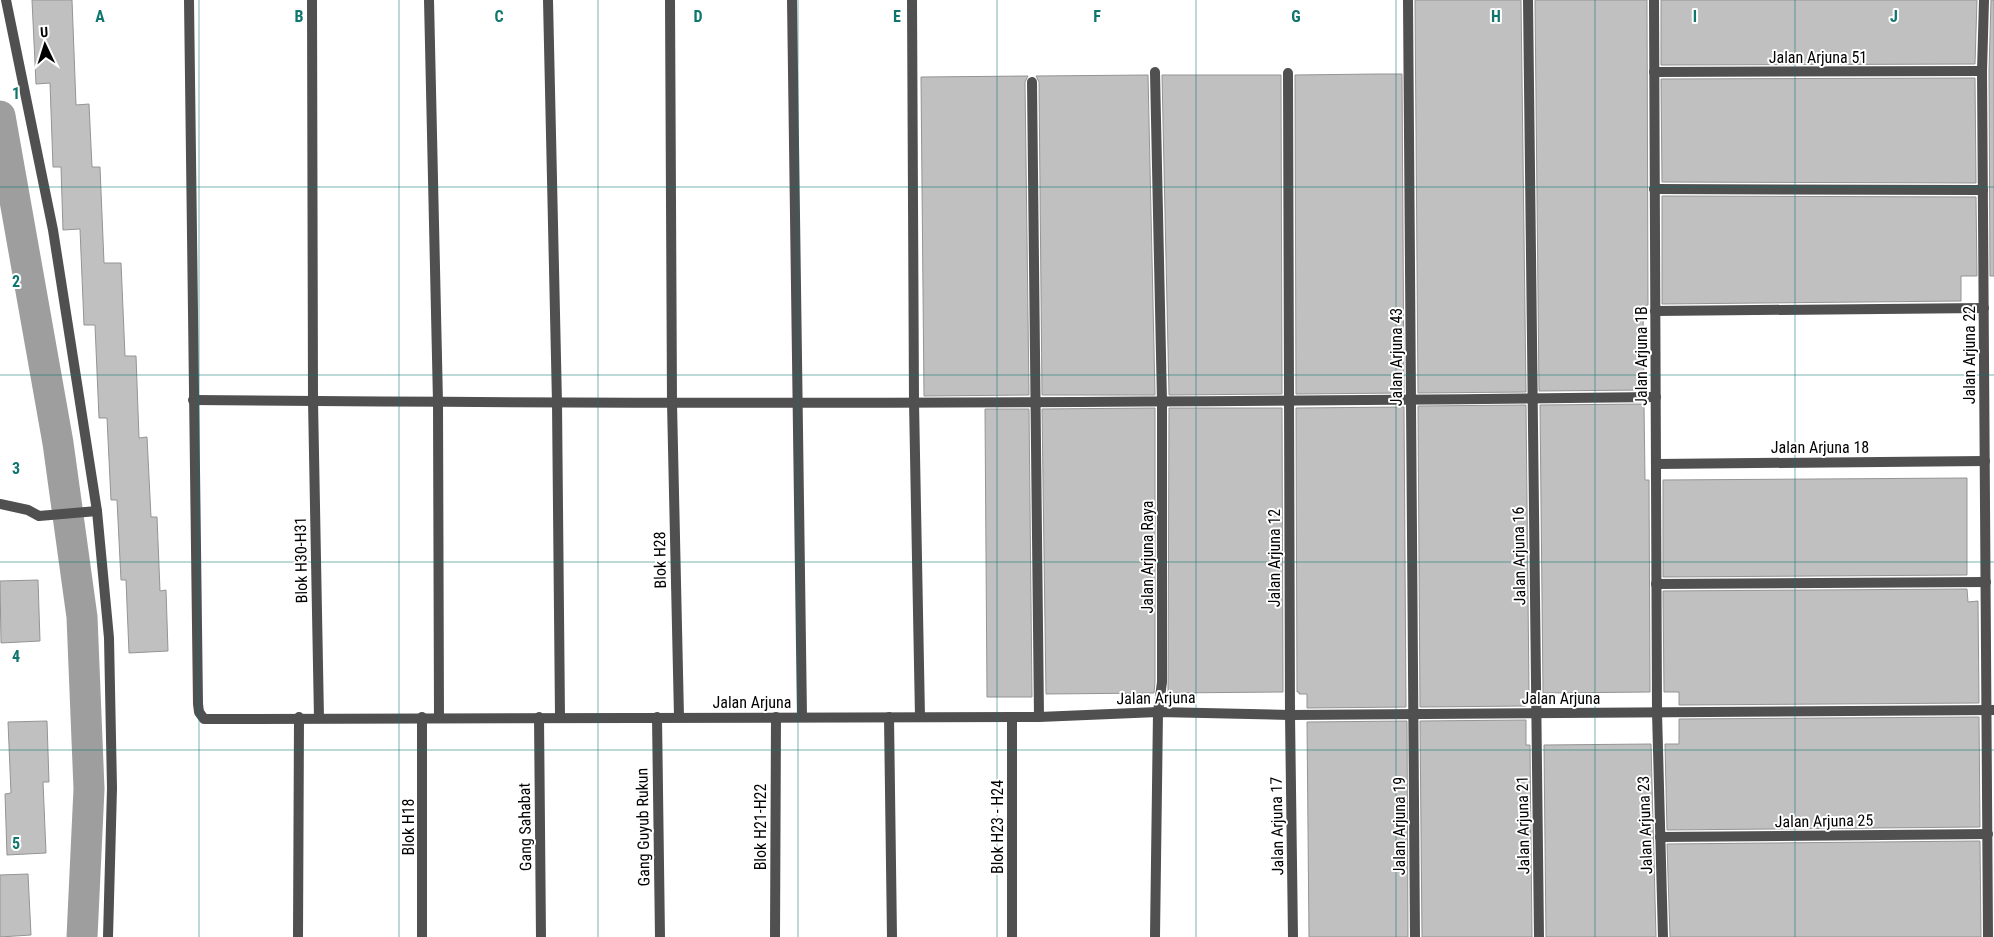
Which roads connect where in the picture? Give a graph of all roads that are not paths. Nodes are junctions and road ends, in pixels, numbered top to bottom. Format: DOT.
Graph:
graph roads {
  1 [pos="6,0"];
  2 [pos="188,0"];
  3 [pos="312,0"];
  4 [pos="429,0"];
  5 [pos="548,0"];
  6 [pos="670,0"];
  7 [pos="792,0"];
  8 [pos="912,0"];
  9 [pos="1408,0"];
  10 [pos="1528,0"];
  11 [pos="1654,0"];
  12 [pos="1984,0"];
  13 [pos="1982,71"];
  14 [pos="1155,72"];
  15 [pos="1654,72"];
  16 [pos="1288,73"];
  17 [pos="1032,82"];
  18 [pos="1654,189"];
  19 [pos="1983,190"];
  20 [pos="1984,308"];
  21 [pos="1655,311"];
  22 [pos="1656,397"];
  23 [pos="1989,397"];
  24 [pos="1532,398"];
  25 [pos="193,400"];
  26 [pos="1411,400"];
  27 [pos="313,401"];
  28 [pos="797,401"];
  29 [pos="1289,401"];
  30 [pos="438,402"];
  31 [pos="914,402"];
  32 [pos="1162,402"];
  33 [pos="557,403"];
  34 [pos="672,403"];
  35 [pos="1036,403"];
  36 [pos="1985,461"];
  37 [pos="1656,464"];
  38 [pos="0,504"];
  39 [pos="97,511"];
  40 [pos="1986,582"];
  41 [pos="1656,584"];
  42 [pos="1990,710"];
  43 [pos="1158,712"];
  44 [pos="1657,712"];
  45 [pos="1536,713"];
  46 [pos="1414,714"];
  47 [pos="1290,715"];
  48 [pos="920,716"];
  49 [pos="299,717"];
  50 [pos="422,717"];
  51 [pos="539,717"];
  52 [pos="560,717"];
  53 [pos="657,717"];
  54 [pos="679,717"];
  55 [pos="776,717"];
  56 [pos="802,717"];
  57 [pos="889,717"];
  58 [pos="1012,717"];
  59 [pos="1039,717"];
  60 [pos="319,718"];
  61 [pos="439,718"];
  62 [pos="1988,834"];
  63 [pos="1660,837"];
  64 [pos="108,937"];
  65 [pos="298,937"];
  66 [pos="422,937"];
  67 [pos="541,937"];
  68 [pos="660,937"];
  69 [pos="775,937"];
  70 [pos="892,937"];
  71 [pos="1012,937"];
  72 [pos="1155,937"];
  73 [pos="1293,937"];
  74 [pos="1415,937"];
  75 [pos="1539,937"];
  76 [pos="1663,937"];
  77 [pos="1988,937"];
  1 -- 39 [label="street"];
  2 -- 25 [label="street"];
  3 -- 27 [label="street, Blok H30-H31"];
  4 -- 30 [label="street"];
  5 -- 33 [label="street"];
  6 -- 34 [label="street, Blok H28"];
  7 -- 28 [label="street"];
  8 -- 31 [label="street"];
  9 -- 26 [label="street, Jalan Arjuna 43"];
  10 -- 24 [label="street, Jalan Arjuna 16"];
  11 -- 15 [label="street, Jalan Arjuna 1B"];
  12 -- 13 [label="street, Jalan Arjuna 22"];
  13 -- 15 [label="street, Jalan Arjuna 51"];
  13 -- 19 [label="street, Jalan Arjuna 22"];
  14 -- 32 [label="street, Jalan Arjuna Raya"];
  15 -- 18 [label="street, Jalan Arjuna 1B"];
  16 -- 29 [label="street, Jalan Arjuna 12"];
  17 -- 35 [label="street"];
  18 -- 19 [label="street"];
  18 -- 21 [label="street, Jalan Arjuna 1B"];
  19 -- 20 [label="street, Jalan Arjuna 22"];
  20 -- 21 [label="street"];
  20 -- 23 [label="street, Jalan Arjuna 22"];
  21 -- 22 [label="street, Jalan Arjuna 1B"];
  22 -- 24 [label="street"];
  22 -- 37 [label="street, Jalan Arjuna 1B"];
  23 -- 36 [label="street, Jalan Arjuna 22"];
  24 -- 26 [label="street"];
  24 -- 45 [label="street, Jalan Arjuna 16"];
  25 -- 27 [label="street"];
  25 -- 49 [label="street, Jalan Arjuna"];
  26 -- 29 [label="street"];
  26 -- 46 [label="street, Jalan Arjuna 43"];
  27 -- 30 [label="street"];
  27 -- 60 [label="street, Blok H30-H31"];
  28 -- 31 [label="street"];
  28 -- 34 [label="street"];
  28 -- 56 [label="street"];
  29 -- 32 [label="street"];
  29 -- 47 [label="street, Jalan Arjuna 12"];
  30 -- 33 [label="street"];
  30 -- 61 [label="street"];
  31 -- 35 [label="street"];
  31 -- 48 [label="street"];
  32 -- 35 [label="street"];
  32 -- 43 [label="street, Jalan Arjuna Raya"];
  33 -- 34 [label="street"];
  33 -- 52 [label="street"];
  34 -- 54 [label="street, Blok H28"];
  35 -- 59 [label="street"];
  36 -- 37 [label="street, Jalan Arjuna 18"];
  36 -- 40 [label="street, Jalan Arjuna 22"];
  37 -- 41 [label="street, Jalan Arjuna 1B"];
  38 -- 39 [label="street"];
  39 -- 64 [label="street"];
  40 -- 41 [label="street"];
  40 -- 42 [label="street, Jalan Arjuna 22"];
  41 -- 44 [label="street, Jalan Arjuna 1B"];
  42 -- 44 [label="street, Jalan Arjuna"];
  42 -- 62 [label="street, Jalan Arjuna 22"];
  43 -- 47 [label="street, Jalan Arjuna"];
  43 -- 59 [label="street, Jalan Arjuna"];
  43 -- 72 [label="street, Jalan Arjuna Raya"];
  44 -- 45 [label="street, Jalan Arjuna"];
  44 -- 63 [label="street, Jalan Arjuna 23"];
  45 -- 46 [label="street, Jalan Arjuna"];
  45 -- 75 [label="street, Jalan Arjuna 21"];
  46 -- 47 [label="street, Jalan Arjuna"];
  46 -- 74 [label="street, Jalan Arjuna 19"];
  47 -- 73 [label="street, Jalan Arjuna 17"];
  48 -- 57 [label="street, Jalan Arjuna"];
  48 -- 58 [label="street, Jalan Arjuna"];
  49 -- 60 [label="street, Jalan Arjuna"];
  49 -- 65 [label="street"];
  50 -- 60 [label="street, Jalan Arjuna"];
  50 -- 61 [label="street, Jalan Arjuna"];
  50 -- 66 [label="street, Blok H18"];
  51 -- 52 [label="street, Jalan Arjuna"];
  51 -- 61 [label="street, Jalan Arjuna"];
  51 -- 67 [label="street, Gang Sahabat"];
  52 -- 53 [label="street, Jalan Arjuna"];
  53 -- 54 [label="street, Jalan Arjuna"];
  53 -- 68 [label="street, Gang Guyub Rukun"];
  54 -- 55 [label="street, Jalan Arjuna"];
  55 -- 56 [label="street, Jalan Arjuna"];
  55 -- 69 [label="street, Blok H21-H22"];
  56 -- 57 [label="street, Jalan Arjuna"];
  57 -- 70 [label="street"];
  58 -- 59 [label="street, Jalan Arjuna"];
  58 -- 71 [label="street, Blok H23 - H24"];
  62 -- 63 [label="street, Jalan Arjuna 25"];
  62 -- 77 [label="street, Jalan Arjuna 22"];
  63 -- 76 [label="street, Jalan Arjuna 23"];
}
